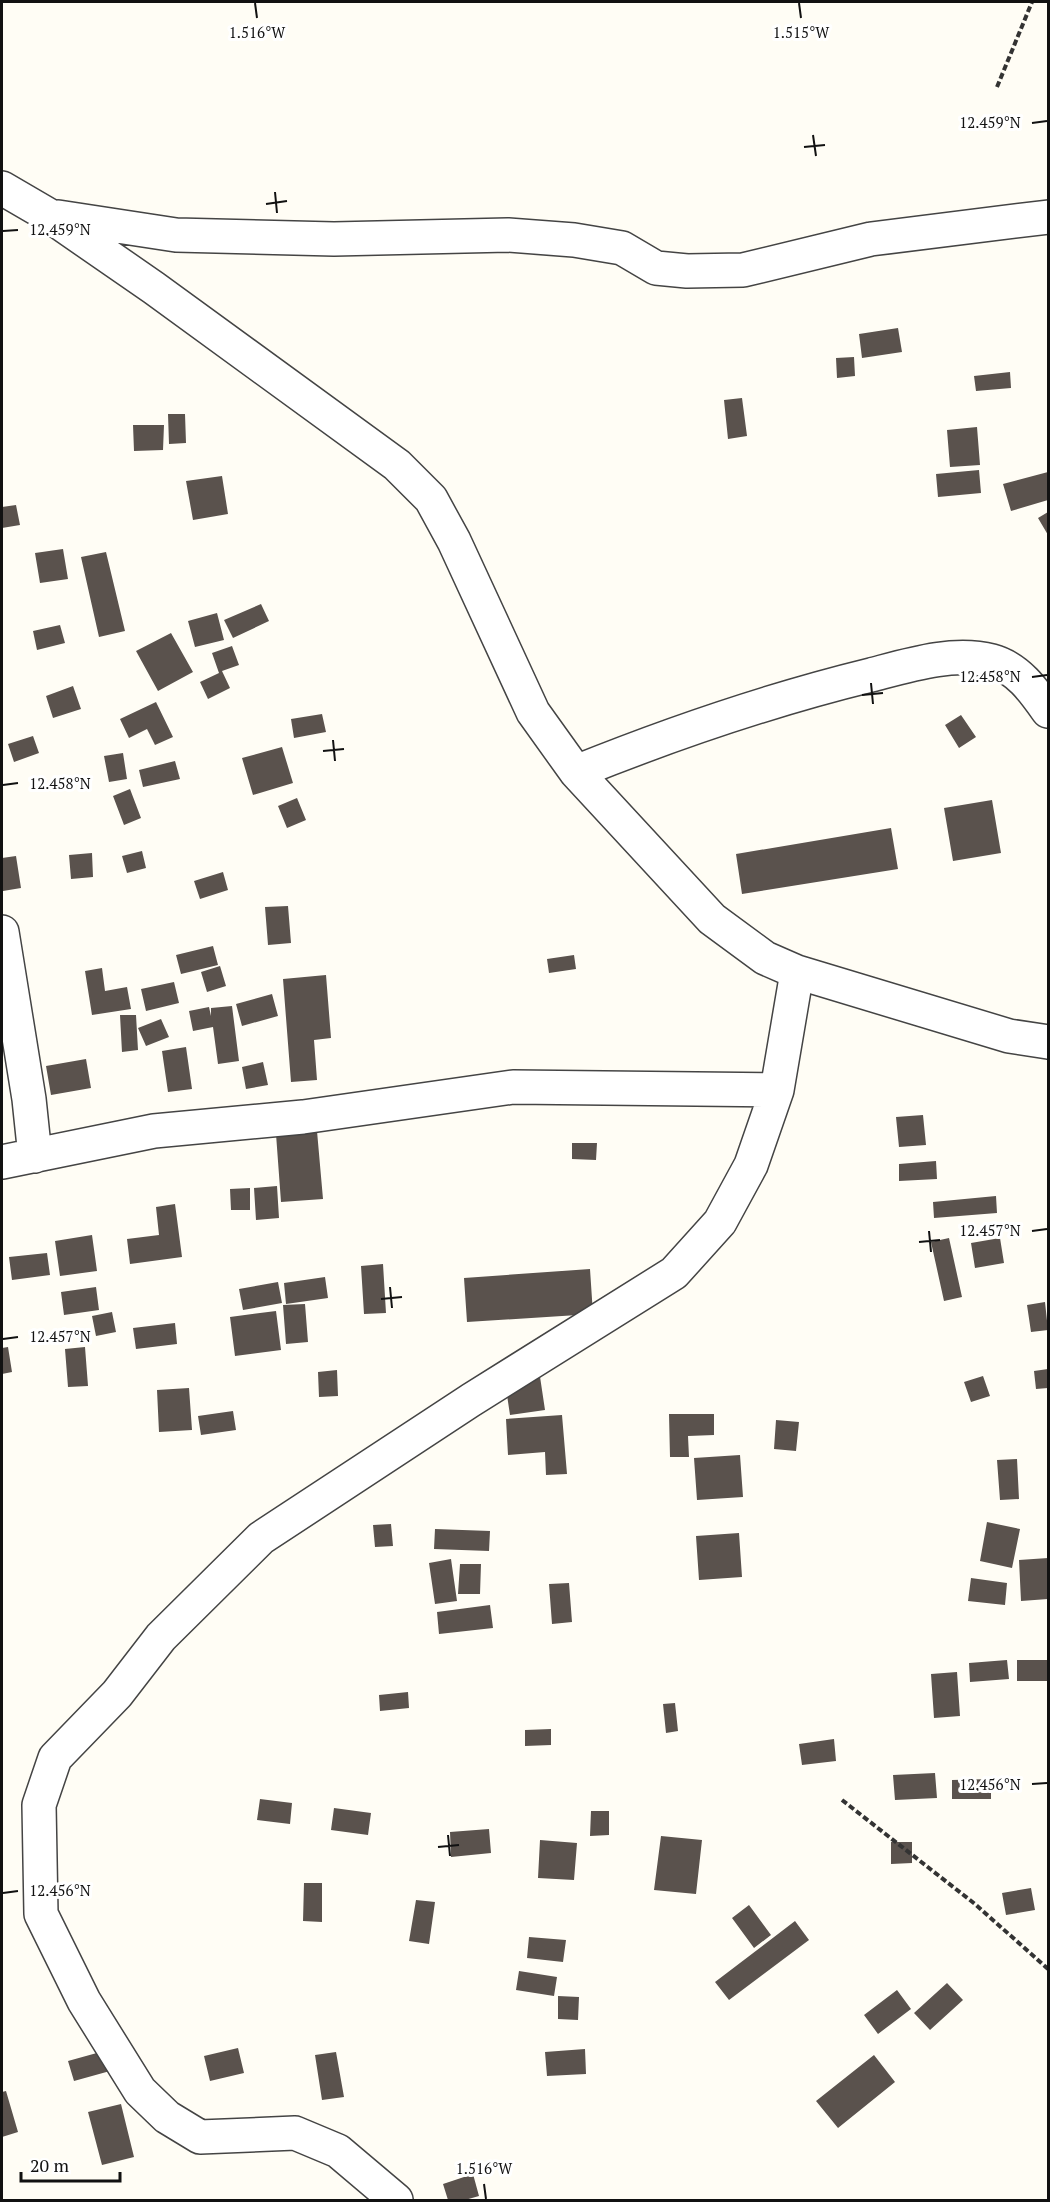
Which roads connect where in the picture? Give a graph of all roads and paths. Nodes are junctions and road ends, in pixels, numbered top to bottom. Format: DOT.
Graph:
graph roads {
  1 [pos="1032,2"];
  2 [pos="997,87"];
  3 [pos="2,188"];
  4 [pos="50,216"];
  5 [pos="1048,217"];
  6 [pos="1048,711"];
  7 [pos="576,772"];
  8 [pos="2,932"];
  9 [pos="797,972"];
  10 [pos="1048,1042"];
  11 [pos="777,1090"];
  12 [pos="35,1156"];
  13 [pos="2,1162"];
  14 [pos="843,1800"];
  15 [pos="1048,1969"];
  16 [pos="396,2200"];
  1 -- 2 [label="path"];
  3 -- 4 [label="street"];
  4 -- 5 [label="street"];
  4 -- 7 [label="street"];
  6 -- 7 [label="street"];
  7 -- 9 [label="street"];
  8 -- 12 [label="street"];
  9 -- 10 [label="street"];
  9 -- 11 [label="street"];
  11 -- 12 [label="street"];
  11 -- 16 [label="street"];
  12 -- 13 [label="street"];
  14 -- 15 [label="path"];
}
